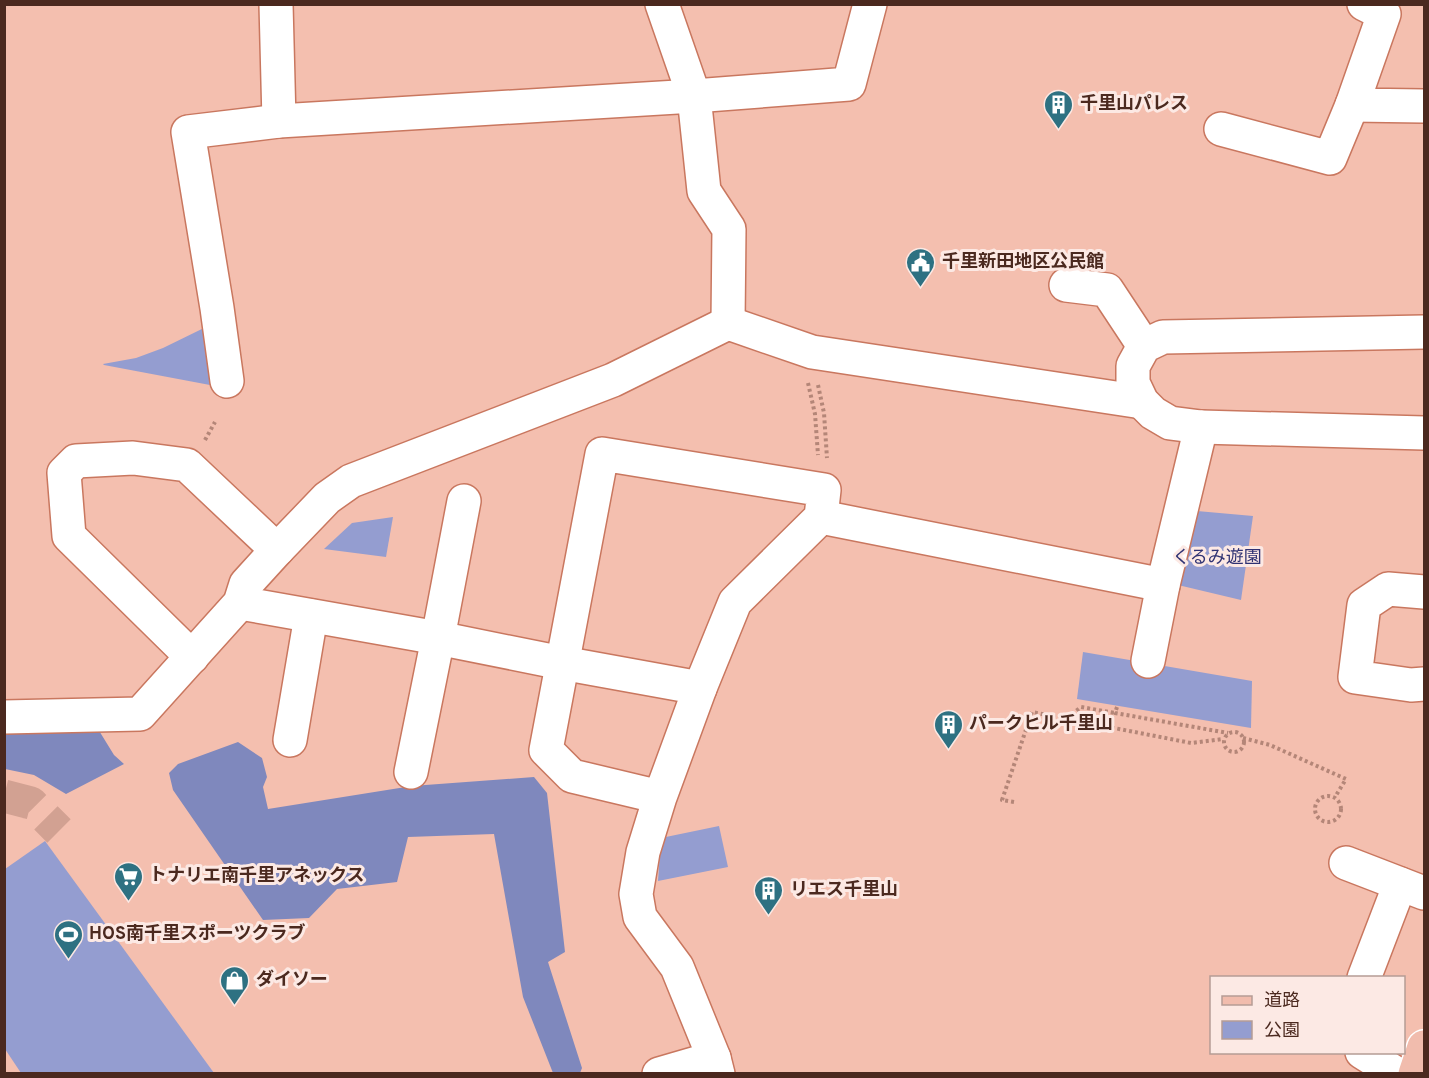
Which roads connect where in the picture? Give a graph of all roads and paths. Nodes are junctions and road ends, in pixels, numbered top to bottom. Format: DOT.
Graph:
graph roads {
  1 [pos="276,4"];
  2 [pos="662,4"];
  3 [pos="870,4"];
  4 [pos="1364,4"];
  5 [pos="694,96"];
  6 [pos="1352,105"];
  7 [pos="1425,106"];
  8 [pos="279,121"];
  9 [pos="1221,129"];
  10 [pos="1066,285"];
  11 [pos="728,323"];
  12 [pos="1425,332"];
  13 [pos="1144,345"];
  14 [pos="809,363"];
  15 [pos="227,381"];
  16 [pos="1142,402"];
  17 [pos="1201,427"];
  18 [pos="1425,433"];
  19 [pos="821,490"];
  20 [pos="464,501"];
  21 [pos="277,550"];
  22 [pos="1163,585"];
  23 [pos="1425,592"];
  24 [pos="240,603"];
  25 [pos="310,616"];
  26 [pos="438,638"];
  27 [pos="192,657"];
  28 [pos="1148,661"];
  29 [pos="562,663"];
  30 [pos="1425,684"];
  31 [pos="700,688"];
  32 [pos="1117,706"];
  33 [pos="1115,713"];
  34 [pos="4,717"];
  35 [pos="1066,718"];
  36 [pos="1228,733"];
  37 [pos="1243,738"];
  38 [pos="1223,739"];
  39 [pos="290,740"];
  40 [pos="411,772"];
  41 [pos="660,797"];
  42 [pos="1335,797"];
  43 [pos="1014,802"];
  44 [pos="1346,863"];
  45 [pos="1412,889"];
  46 [pos="1365,976"];
  47 [pos="1425,1047"];
  48 [pos="1364,1054"];
  49 [pos="716,1066"];
  50 [pos="659,1074"];
  51 [pos="1397,1074"];
  52 [pos="1415,1074"];
  1 -- 8 [label="street"];
  2 -- 5 [label="street"];
  3 -- 5 [label="street"];
  4 -- 6 [label="street"];
  5 -- 8 [label="street"];
  5 -- 11 [label="street"];
  6 -- 7 [label="street"];
  6 -- 9 [label="street"];
  8 -- 15 [label="street"];
  10 -- 13 [label="street"];
  11 -- 14 [label="street"];
  11 -- 21 [label="street"];
  12 -- 13 [label="street"];
  13 -- 16 [label="street"];
  14 -- 16 [label="street"];
  14 -- 19 [label="path"];
  14 -- 19 [label="path"];
  16 -- 17 [label="street"];
  17 -- 18 [label="street"];
  17 -- 22 [label="street"];
  19 -- 22 [label="street"];
  19 -- 29 [label="street"];
  19 -- 31 [label="street"];
  20 -- 26 [label="street"];
  21 -- 24 [label="street"];
  21 -- 27 [label="street"];
  22 -- 28 [label="street"];
  23 -- 30 [label="street"];
  24 -- 25 [label="street"];
  24 -- 27 [label="street"];
  25 -- 26 [label="street"];
  25 -- 39 [label="street"];
  26 -- 29 [label="street"];
  26 -- 40 [label="street"];
  27 -- 34 [label="street"];
  29 -- 31 [label="street"];
  29 -- 41 [label="street"];
  31 -- 41 [label="street"];
  32 -- 33 [label="path"];
  33 -- 35 [label="path"];
  33 -- 36 [label="path"];
  35 -- 38 [label="path"];
  35 -- 43 [label="path"];
  36 -- 37 [label="path"];
  36 -- 38 [label="path"];
  37 -- 38 [label="path"];
  37 -- 42 [label="path"];
  41 -- 49 [label="street"];
  42 -- 42 [label="path"];
  44 -- 45 [label="street"];
  45 -- 46 [label="street"];
  47 -- 52 [label="main road"];
  48 -- 51 [label="street"];
  49 -- 50 [label="street"];
}
